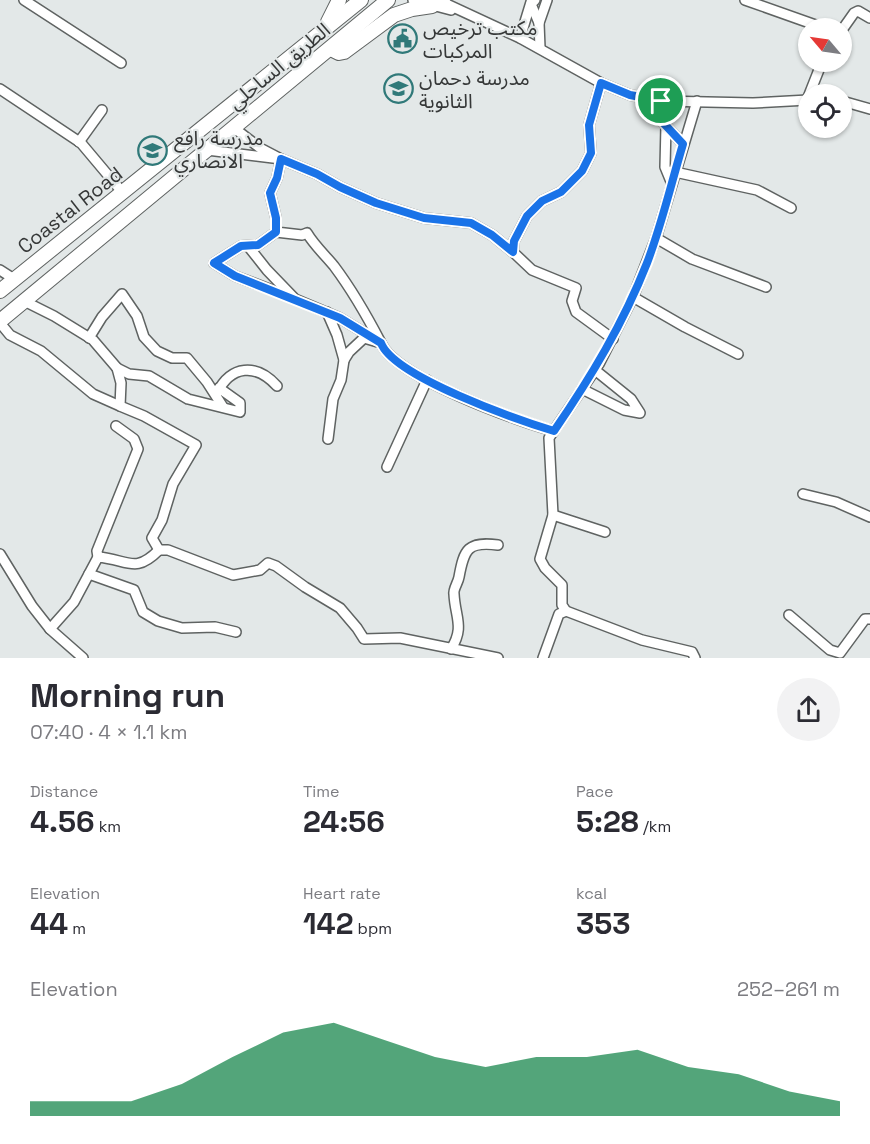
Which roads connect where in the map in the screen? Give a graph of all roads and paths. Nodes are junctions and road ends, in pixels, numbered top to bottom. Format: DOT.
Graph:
graph roads {
  1 [pos="24,0"];
  2 [pos="339,0"];
  3 [pos="361,0"];
  4 [pos="388,0"];
  5 [pos="413,0"];
  6 [pos="547,0"];
  7 [pos="745,0"];
  8 [pos="532,1"];
  9 [pos="438,2"];
  10 [pos="850,18"];
  11 [pos="870,18"];
  12 [pos="798,19"];
  13 [pos="539,23"];
  14 [pos="318,35"];
  15 [pos="520,39"];
  16 [pos="540,48"];
  17 [pos="331,49"];
  18 [pos="121,63"];
  19 [pos="601,83"];
  20 [pos="0,89"];
  21 [pos="661,101"];
  22 [pos="697,101"];
  23 [pos="798,101"];
  24 [pos="852,104"];
  25 [pos="870,109"];
  26 [pos="102,110"];
  27 [pos="666,125"];
  28 [pos="234,128"];
  29 [pos="78,142"];
  30 [pos="683,144"];
  31 [pos="207,150"];
  32 [pos="281,159"];
  33 [pos="675,172"];
  34 [pos="672,184"];
  35 [pos="123,193"];
  36 [pos="792,208"];
  37 [pos="276,232"];
  38 [pos="656,238"];
  39 [pos="248,246"];
  40 [pos="513,252"];
  41 [pos="0,270"];
  42 [pos="14,279"];
  43 [pos="766,286"];
  44 [pos="0,291"];
  45 [pos="633,297"];
  46 [pos="295,299"];
  47 [pos="24,301"];
  48 [pos="327,312"];
  49 [pos="0,322"];
  50 [pos="89,338"];
  51 [pos="612,339"];
  52 [pos="381,343"];
  53 [pos="738,354"];
  54 [pos="344,360"];
  55 [pos="117,368"];
  56 [pos="595,370"];
  57 [pos="427,380"];
  58 [pos="277,386"];
  59 [pos="582,389"];
  60 [pos="218,392"];
  61 [pos="120,406"];
  62 [pos="223,407"];
  63 [pos="116,426"];
  64 [pos="554,431"];
  65 [pos="328,439"];
  66 [pos="387,467"];
  67 [pos="803,494"];
  68 [pos="553,515"];
  69 [pos="870,517"];
  70 [pos="605,532"];
  71 [pos="498,545"];
  72 [pos="159,550"];
  73 [pos="0,554"];
  74 [pos="98,557"];
  75 [pos="89,574"];
  76 [pos="566,611"];
  77 [pos="789,615"];
  78 [pos="870,619"];
  79 [pos="50,629"];
  80 [pos="236,632"];
  81 [pos="451,649"];
  82 [pos="83,658"];
  83 [pos="498,658"];
  84 [pos="543,658"];
  85 [pos="694,658"];
  1 -- 18 [label="street"];
  2 -- 14 [label="highway"];
  3 -- 14 [label="highway, Coastal Road"];
  4 -- 17 [label="highway, الطريق الساحلي"];
  5 -- 9 [label="street"];
  6 -- 13 [label="street"];
  7 -- 12 [label="street"];
  8 -- 13 [label="street"];
  8 -- 15 [label="street"];
  9 -- 15 [label="street"];
  9 -- 17 [label="highway"];
  10 -- 11 [label="street"];
  13 -- 16 [label="street"];
  14 -- 35 [label="highway, Coastal Road"];
  15 -- 16 [label="street"];
  16 -- 19 [label="street"];
  17 -- 28 [label="highway, الطريق الساحلي"];
  19 -- 21 [label="street"];
  19 -- 40 [label="street"];
  20 -- 29 [label="street"];
  21 -- 22 [label="street"];
  21 -- 27 [label="street"];
  22 -- 23 [label="street"];
  22 -- 30 [label="street"];
  24 -- 25 [label="street"];
  26 -- 29 [label="street"];
  27 -- 30 [label="street"];
  27 -- 34 [label="street"];
  28 -- 31 [label="highway, الطريق الساحلي"];
  28 -- 32 [label="street"];
  29 -- 35 [label="street"];
  30 -- 33 [label="street"];
  31 -- 32 [label="street"];
  31 -- 47 [label="highway, الطريق الساحلي"];
  32 -- 37 [label="street"];
  32 -- 40 [label="street"];
  33 -- 34 [label="street"];
  33 -- 36 [label="street"];
  34 -- 38 [label="street"];
  35 -- 42 [label="highway, Coastal Road"];
  37 -- 39 [label="street"];
  37 -- 52 [label="street"];
  38 -- 43 [label="street"];
  38 -- 45 [label="street"];
  39 -- 46 [label="street"];
  39 -- 46 [label="street"];
  40 -- 51 [label="street"];
  41 -- 42 [label="street"];
  42 -- 44 [label="highway, Coastal Road"];
  45 -- 51 [label="street"];
  45 -- 53 [label="street"];
  46 -- 48 [label="street"];
  47 -- 49 [label="highway, الطريق الساحلي"];
  47 -- 50 [label="street"];
  48 -- 52 [label="street"];
  48 -- 54 [label="street"];
  49 -- 61 [label="street"];
  50 -- 55 [label="street"];
  50 -- 60 [label="street"];
  51 -- 56 [label="street"];
  52 -- 54 [label="street"];
  52 -- 57 [label="street"];
  54 -- 65 [label="street"];
  55 -- 61 [label="street"];
  55 -- 62 [label="street"];
  56 -- 59 [label="street"];
  56 -- 59 [label="street"];
  57 -- 64 [label="street"];
  57 -- 66 [label="street"];
  58 -- 60 [label="street"];
  59 -- 64 [label="street"];
  60 -- 62 [label="street"];
  60 -- 62 [label="street"];
  61 -- 72 [label="street"];
  63 -- 74 [label="street"];
  64 -- 68 [label="street"];
  67 -- 69 [label="street"];
  68 -- 70 [label="street"];
  68 -- 76 [label="street"];
  71 -- 81 [label="street"];
  72 -- 74 [label="street"];
  72 -- 81 [label="street"];
  73 -- 79 [label="street"];
  74 -- 75 [label="street"];
  75 -- 79 [label="street"];
  75 -- 80 [label="street"];
  76 -- 84 [label="street"];
  76 -- 85 [label="street"];
  77 -- 78 [label="street"];
  79 -- 82 [label="street"];
  81 -- 83 [label="street"];
}
